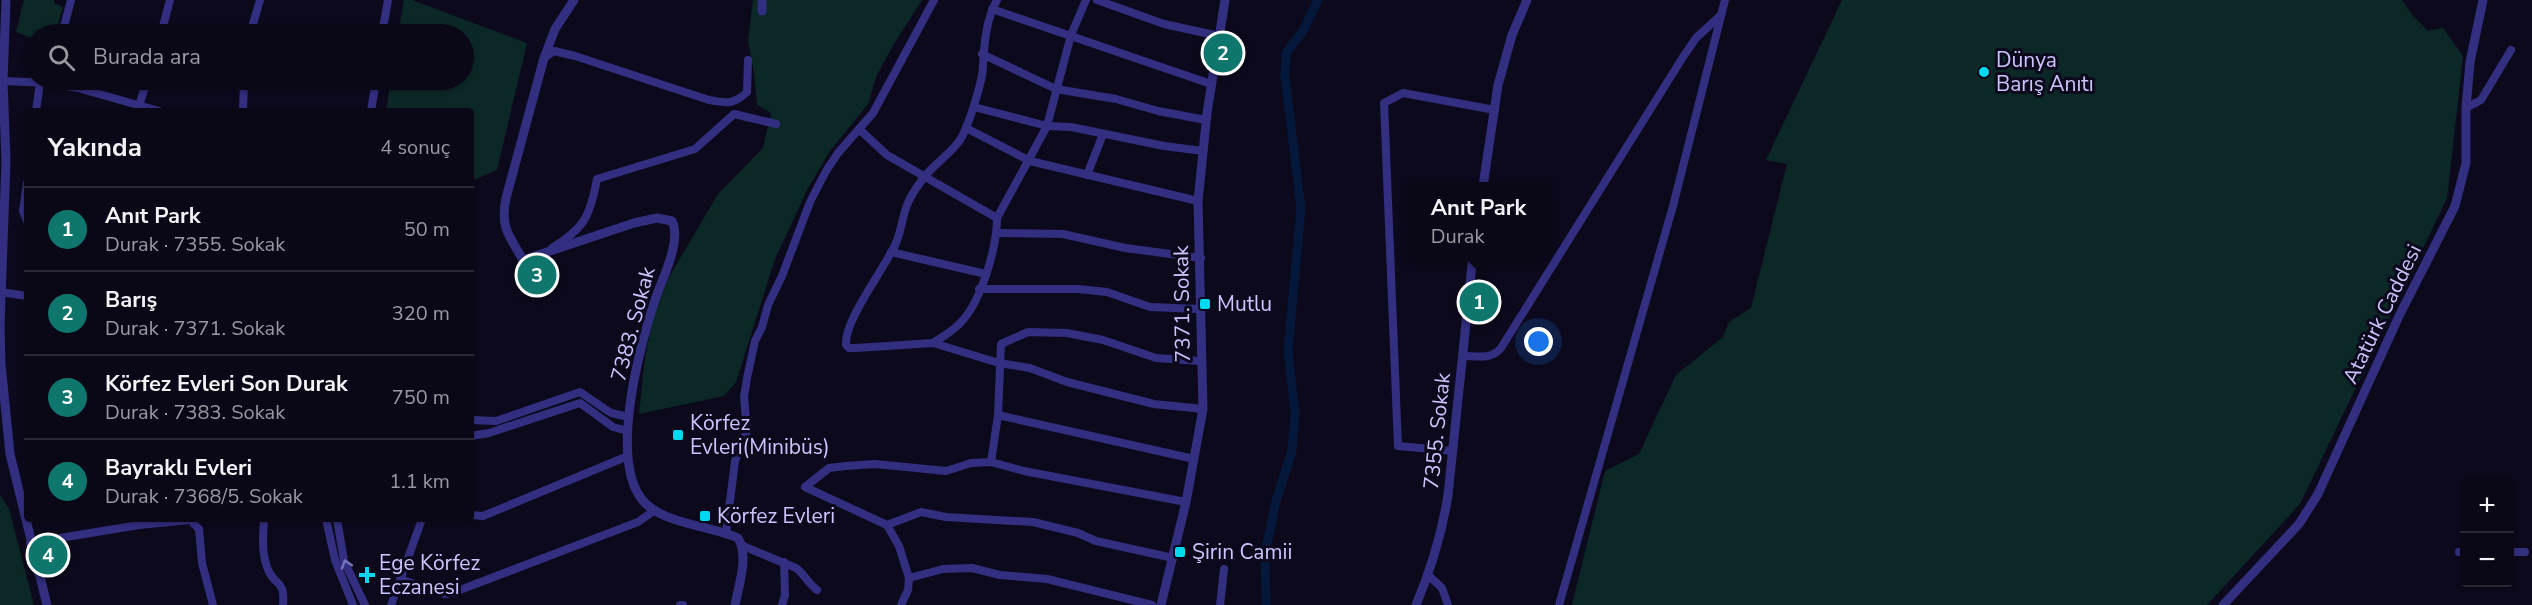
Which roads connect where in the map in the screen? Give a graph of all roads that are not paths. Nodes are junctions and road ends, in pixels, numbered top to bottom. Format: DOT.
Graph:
graph roads {
  1 [pos="6,0"];
  2 [pos="71,0"];
  3 [pos="170,0"];
  4 [pos="260,0"];
  5 [pos="388,0"];
  6 [pos="574,0"];
  7 [pos="762,0"];
  8 [pos="934,0"];
  9 [pos="997,0"];
  10 [pos="1086,0"];
  11 [pos="1097,0"];
  12 [pos="1225,0"];
  13 [pos="1527,0"];
  14 [pos="1725,0"];
  15 [pos="2483,1"];
  16 [pos="992,9"];
  17 [pos="762,11"];
  18 [pos="1722,14"];
  19 [pos="65,24"];
  20 [pos="164,24"];
  21 [pos="253,24"];
  22 [pos="384,24"];
  23 [pos="1071,35"];
  24 [pos="1219,36"];
  25 [pos="2511,50"];
  26 [pos="982,54"];
  27 [pos="544,58"];
  28 [pos="748,60"];
  29 [pos="3,81"];
  30 [pos="24,82"];
  31 [pos="1211,84"];
  32 [pos="1056,89"];
  33 [pos="39,90"];
  34 [pos="88,90"];
  35 [pos="144,90"];
  36 [pos="244,90"];
  37 [pos="374,90"];
  38 [pos="139,106"];
  39 [pos="974,107"];
  40 [pos="36,108"];
  41 [pos="147,108"];
  42 [pos="243,108"];
  43 [pos="371,108"];
  44 [pos="2466,108"];
  45 [pos="1495,110"];
  46 [pos="1206,120"];
  47 [pos="776,124"];
  48 [pos="1047,126"];
  49 [pos="966,128"];
  50 [pos="859,129"];
  51 [pos="1102,134"];
  52 [pos="1203,151"];
  53 [pos="1030,161"];
  54 [pos="1087,175"];
  55 [pos="924,177"];
  56 [pos="1485,182"];
  57 [pos="1198,201"];
  58 [pos="997,218"];
  59 [pos="997,233"];
  60 [pos="548,250"];
  61 [pos="891,252"];
  62 [pos="1201,258"];
  63 [pos="1473,260"];
  64 [pos="986,274"];
  65 [pos="979,289"];
  66 [pos="1,292"];
  67 [pos="24,296"];
  68 [pos="1199,309"];
  69 [pos="0,326"];
  70 [pos="933,343"];
  71 [pos="1463,356"];
  72 [pos="1200,361"];
  73 [pos="999,363"];
  74 [pos="1203,409"];
  75 [pos="998,415"];
  76 [pos="628,417"];
  77 [pos="474,420"];
  78 [pos="628,431"];
  79 [pos="474,436"];
  80 [pos="1453,451"];
  81 [pos="627,456"];
  82 [pos="1194,459"];
  83 [pos="991,462"];
  84 [pos="1186,502"];
  85 [pos="655,510"];
  86 [pos="24,516"];
  87 [pos="474,516"];
  88 [pos="25,522"];
  89 [pos="170,522"];
  90 [pos="192,522"];
  91 [pos="200,522"];
  92 [pos="264,522"];
  93 [pos="327,522"];
  94 [pos="338,522"];
  95 [pos="421,522"];
  96 [pos="887,525"];
  97 [pos="199,529"];
  98 [pos="726,532"];
  99 [pos="30,543"];
  100 [pos="744,546"];
  101 [pos="2514,552"];
  102 [pos="2525,552"];
  103 [pos="1173,558"];
  104 [pos="784,562"];
  105 [pos="1224,570"];
  106 [pos="1428,575"];
  107 [pos="909,578"];
  108 [pos="400,579"];
  109 [pos="817,590"];
  110 [pos="47,605"];
  111 [pos="213,605"];
  112 [pos="283,605"];
  113 [pos="353,605"];
  114 [pos="365,605"];
  115 [pos="391,605"];
  116 [pos="735,605"];
  117 [pos="782,605"];
  118 [pos="901,605"];
  119 [pos="1152,605"];
  120 [pos="1161,605"];
  121 [pos="1220,605"];
  122 [pos="1416,605"];
  123 [pos="1448,605"];
  124 [pos="1559,605"];
  125 [pos="2223,605"];
  1 -- 29 [label="street"];
  2 -- 19 [label="street"];
  3 -- 20 [label="street"];
  4 -- 21 [label="street"];
  5 -- 22 [label="street"];
  6 -- 27 [label="street"];
  7 -- 17 [label="street"];
  8 -- 50 [label="street"];
  9 -- 16 [label="street"];
  10 -- 23 [label="street"];
  11 -- 24 [label="street"];
  12 -- 24 [label="street, 7371. Sokak"];
  13 -- 45 [label="street"];
  14 -- 18 [label="street"];
  15 -- 44 [label="street, Atatürk Caddesi"];
  16 -- 23 [label="street"];
  16 -- 26 [label="street"];
  18 -- 71 [label="street"];
  18 -- 124 [label="street"];
  23 -- 31 [label="street"];
  23 -- 32 [label="street"];
  24 -- 31 [label="street, 7371. Sokak"];
  25 -- 44 [label="street"];
  26 -- 32 [label="street"];
  26 -- 39 [label="street"];
  27 -- 28 [label="street"];
  27 -- 60 [label="street, 7383. Sokak"];
  29 -- 30 [label="street"];
  29 -- 66 [label="street"];
  31 -- 46 [label="street, 7371. Sokak"];
  32 -- 46 [label="street"];
  32 -- 48 [label="street"];
  33 -- 40 [label="street"];
  34 -- 38 [label="street"];
  35 -- 38 [label="street"];
  36 -- 42 [label="street"];
  37 -- 43 [label="street"];
  38 -- 41 [label="street"];
  39 -- 48 [label="street"];
  39 -- 49 [label="street"];
  44 -- 125 [label="street, Atatürk Caddesi"];
  45 -- 56 [label="street"];
  45 -- 80 [label="street"];
  46 -- 52 [label="street, 7371. Sokak"];
  47 -- 60 [label="street"];
  48 -- 51 [label="street"];
  48 -- 53 [label="street"];
  49 -- 53 [label="street"];
  49 -- 55 [label="street"];
  50 -- 55 [label="street"];
  50 -- 98 [label="street"];
  51 -- 52 [label="street"];
  51 -- 54 [label="street"];
  52 -- 57 [label="street, 7371. Sokak"];
  53 -- 54 [label="street"];
  53 -- 58 [label="street"];
  54 -- 57 [label="street"];
  55 -- 58 [label="street"];
  55 -- 61 [label="street"];
  57 -- 62 [label="street, 7371. Sokak"];
  58 -- 59 [label="street"];
  59 -- 62 [label="street"];
  59 -- 64 [label="street"];
  60 -- 76 [label="street, 7383. Sokak"];
  61 -- 64 [label="street"];
  61 -- 70 [label="street"];
  62 -- 68 [label="street, 7371. Sokak"];
  63 -- 71 [label="street, 7355. Sokak"];
  64 -- 65 [label="street"];
  65 -- 68 [label="street"];
  65 -- 70 [label="street"];
  66 -- 67 [label="street"];
  66 -- 69 [label="street"];
  68 -- 72 [label="street, 7371. Sokak"];
  69 -- 86 [label="street"];
  70 -- 73 [label="street"];
  71 -- 80 [label="street, 7355. Sokak"];
  72 -- 73 [label="street"];
  72 -- 74 [label="street, 7371. Sokak"];
  73 -- 74 [label="street"];
  73 -- 75 [label="street"];
  74 -- 82 [label="street, 7371. Sokak"];
  75 -- 82 [label="street"];
  75 -- 83 [label="street"];
  76 -- 77 [label="street"];
  76 -- 78 [label="street, 7383. Sokak"];
  78 -- 79 [label="street"];
  78 -- 81 [label="street, 7383. Sokak"];
  80 -- 106 [label="street, 7355. Sokak"];
  81 -- 85 [label="street, 7383. Sokak"];
  81 -- 87 [label="street"];
  82 -- 84 [label="street, 7371. Sokak"];
  83 -- 84 [label="street"];
  83 -- 96 [label="street"];
  84 -- 103 [label="street, 7371. Sokak"];
  85 -- 98 [label="street, 7383. Sokak"];
  85 -- 108 [label="street"];
  88 -- 99 [label="street"];
  89 -- 99 [label="street"];
  90 -- 97 [label="street"];
  91 -- 97 [label="street"];
  92 -- 112 [label="street"];
  93 -- 113 [label="street"];
  114 -- 94 [label="street, one-way"];
  95 -- 108 [label="street"];
  96 -- 103 [label="street"];
  96 -- 107 [label="street"];
  97 -- 111 [label="street"];
  98 -- 100 [label="street"];
  99 -- 110 [label="street"];
  100 -- 104 [label="street"];
  100 -- 116 [label="street"];
  101 -- 102 [label="street"];
  103 -- 120 [label="street, 7371. Sokak"];
  104 -- 109 [label="street"];
  104 -- 117 [label="street"];
  105 -- 121 [label="street"];
  106 -- 122 [label="street, 7355. Sokak"];
  106 -- 123 [label="street"];
  107 -- 118 [label="street"];
  107 -- 119 [label="street"];
  108 -- 115 [label="street"];
}
